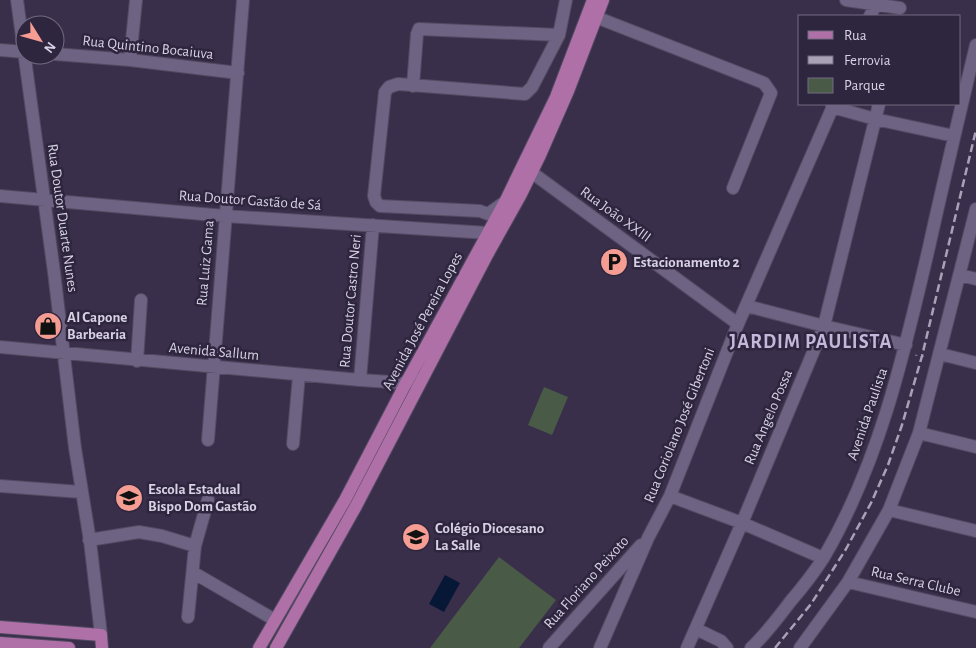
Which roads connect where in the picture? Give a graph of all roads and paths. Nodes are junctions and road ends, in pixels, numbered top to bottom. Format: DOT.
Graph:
graph roads {
  1 [pos="17,0"];
  2 [pos="136,0"];
  3 [pos="243,0"];
  4 [pos="566,0"];
  5 [pos="593,0"];
  6 [pos="603,0"];
  7 [pos="846,0"];
  8 [pos="874,7"];
  9 [pos="900,8"];
  10 [pos="19,15"];
  11 [pos="593,15"];
  12 [pos="559,35"];
  13 [pos="976,44"];
  14 [pos="0,50"];
  15 [pos="15,51"];
  16 [pos="65,55"];
  17 [pos="130,60"];
  18 [pos="26,65"];
  19 [pos="238,73"];
  20 [pos="413,86"];
  21 [pos="879,105"];
  22 [pos="833,106"];
  23 [pos="876,119"];
  24 [pos="954,136"];
  25 [pos="527,169"];
  26 [pos="733,188"];
  27 [pos="0,196"];
  28 [pos="44,199"];
  29 [pos="509,204"];
  30 [pos="976,209"];
  31 [pos="226,216"];
  32 [pos="373,225"];
  33 [pos="492,236"];
  34 [pos="960,275"];
  35 [pos="976,279"];
  36 [pos="141,300"];
  37 [pos="747,306"];
  38 [pos="738,324"];
  39 [pos="824,326"];
  40 [pos="0,347"];
  41 [pos="905,348"];
  42 [pos="64,353"];
  43 [pos="940,357"];
  44 [pos="137,361"];
  45 [pos="976,363"];
  46 [pos="213,368"];
  47 [pos="299,375"];
  48 [pos="425,376"];
  49 [pos="360,380"];
  50 [pos="406,383"];
  51 [pos="919,433"];
  52 [pos="208,440"];
  53 [pos="293,444"];
  54 [pos="976,447"];
  55 [pos="0,486"];
  56 [pos="81,492"];
  57 [pos="670,496"];
  58 [pos="208,500"];
  59 [pos="351,503"];
  60 [pos="889,510"];
  61 [pos="742,523"];
  62 [pos="976,531"];
  63 [pos="648,538"];
  64 [pos="89,540"];
  65 [pos="195,546"];
  66 [pos="823,558"];
  67 [pos="194,573"];
  68 [pos="848,582"];
  69 [pos="976,612"];
  70 [pos="188,618"];
  71 [pos="275,620"];
  72 [pos="0,627"];
  73 [pos="696,629"];
  74 [pos="102,642"];
  75 [pos="0,643"];
  76 [pos="69,648"];
  77 [pos="259,648"];
  78 [pos="276,648"];
  79 [pos="548,648"];
  80 [pos="600,648"];
  81 [pos="687,648"];
  82 [pos="727,648"];
  83 [pos="751,648"];
  84 [pos="800,648"];
  1 -- 10 [label="street, Rua Doutor Duarte Nunes"];
  2 -- 17 [label="street"];
  3 -- 19 [label="street, Rua Luiz Gama"];
  4 -- 12 [label="street"];
  5 -- 11 [label="main road, Avenida José Pereira Lopes"];
  6 -- 11 [label="main road, Avenida José Pereira Lopes"];
  7 -- 8 [label="street"];
  8 -- 9 [label="street"];
  11 -- 25 [label="main road, Avenida José Pereira Lopes"];
  11 -- 26 [label="street"];
  12 -- 20 [label="street"];
  12 -- 20 [label="street"];
  13 -- 24 [label="street, Avenida Paulista"];
  14 -- 15 [label="street"];
  16 -- 17 [label="street, Rua Quintino Bocaiuva"];
  17 -- 19 [label="street, Rua Quintino Bocaiuva"];
  18 -- 28 [label="street, Rua Doutor Duarte Nunes"];
  19 -- 31 [label="street, Rua Luiz Gama"];
  20 -- 29 [label="street"];
  21 -- 23 [label="street, Rua Angelo Possa"];
  22 -- 23 [label="street"];
  22 -- 37 [label="street, Rua Coriolano José Gibertoni"];
  23 -- 24 [label="street"];
  23 -- 39 [label="street, Rua Angelo Possa"];
  24 -- 41 [label="street, Avenida Paulista"];
  25 -- 29 [label="main road, Avenida José Pereira Lopes"];
  25 -- 38 [label="street, Rua João XXIII"];
  27 -- 28 [label="street, Rua Doutor Gastão de Sá"];
  28 -- 31 [label="street, Rua Doutor Gastão de Sá"];
  28 -- 42 [label="street, Rua Doutor Duarte Nunes"];
  29 -- 33 [label="main road, Avenida José Pereira Lopes"];
  30 -- 34 [label="street"];
  31 -- 32 [label="street, Rua Doutor Gastão de Sá"];
  31 -- 46 [label="street, Rua Luiz Gama"];
  32 -- 33 [label="street, Rua Doutor Gastão de Sá"];
  32 -- 49 [label="street, Rua Doutor Castro Neri"];
  33 -- 48 [label="main road, Avenida José Pereira Lopes"];
  33 -- 50 [label="main road, Avenida José Pereira Lopes"];
  34 -- 35 [label="street"];
  34 -- 43 [label="street"];
  36 -- 44 [label="street"];
  37 -- 38 [label="street, Rua Coriolano José Gibertoni"];
  37 -- 39 [label="street"];
  38 -- 57 [label="street, Rua Coriolano José Gibertoni"];
  39 -- 41 [label="street"];
  39 -- 61 [label="street, Rua Angelo Possa"];
  40 -- 42 [label="street, Avenida Sallum"];
  41 -- 43 [label="path"];
  41 -- 66 [label="street, Avenida Paulista"];
  42 -- 44 [label="street, Avenida Sallum"];
  42 -- 56 [label="street, Rua Doutor Duarte Nunes"];
  43 -- 45 [label="street"];
  43 -- 51 [label="street"];
  44 -- 46 [label="street, Avenida Sallum"];
  46 -- 47 [label="street, Avenida Sallum"];
  46 -- 52 [label="street, Rua Luiz Gama"];
  47 -- 49 [label="street, Avenida Sallum"];
  47 -- 53 [label="street"];
  48 -- 50 [label="street, Avenida Sallum"];
  48 -- 59 [label="main road, Avenida José Pereira Lopes"];
  49 -- 50 [label="street, Avenida Sallum"];
  50 -- 59 [label="main road, Avenida José Pereira Lopes"];
  51 -- 54 [label="street"];
  51 -- 60 [label="street"];
  55 -- 56 [label="street"];
  56 -- 64 [label="street, Rua Doutor Duarte Nunes"];
  57 -- 61 [label="street"];
  57 -- 63 [label="street, Rua Coriolano José Gibertoni"];
  58 -- 65 [label="street"];
  59 -- 71 [label="main road, Avenida José Pereira Lopes"];
  59 -- 78 [label="main road, Avenida José Pereira Lopes"];
  60 -- 62 [label="street"];
  60 -- 68 [label="street"];
  61 -- 66 [label="street"];
  61 -- 73 [label="street, Rua Angelo Possa"];
  63 -- 79 [label="street, Rua Floriano Peixoto"];
  63 -- 80 [label="street, Rua Coriolano José Gibertoni"];
  64 -- 65 [label="street"];
  64 -- 74 [label="street, Rua Doutor Duarte Nunes"];
  65 -- 67 [label="street"];
  66 -- 83 [label="street, Avenida Paulista"];
  67 -- 70 [label="street"];
  67 -- 71 [label="street"];
  68 -- 69 [label="street, Rua Serra Clube"];
  68 -- 84 [label="street"];
  71 -- 77 [label="main road, Avenida José Pereira Lopes"];
  72 -- 74 [label="main road"];
  73 -- 81 [label="street, Rua Angelo Possa"];
  73 -- 82 [label="street"];
  75 -- 76 [label="main road"];
}
